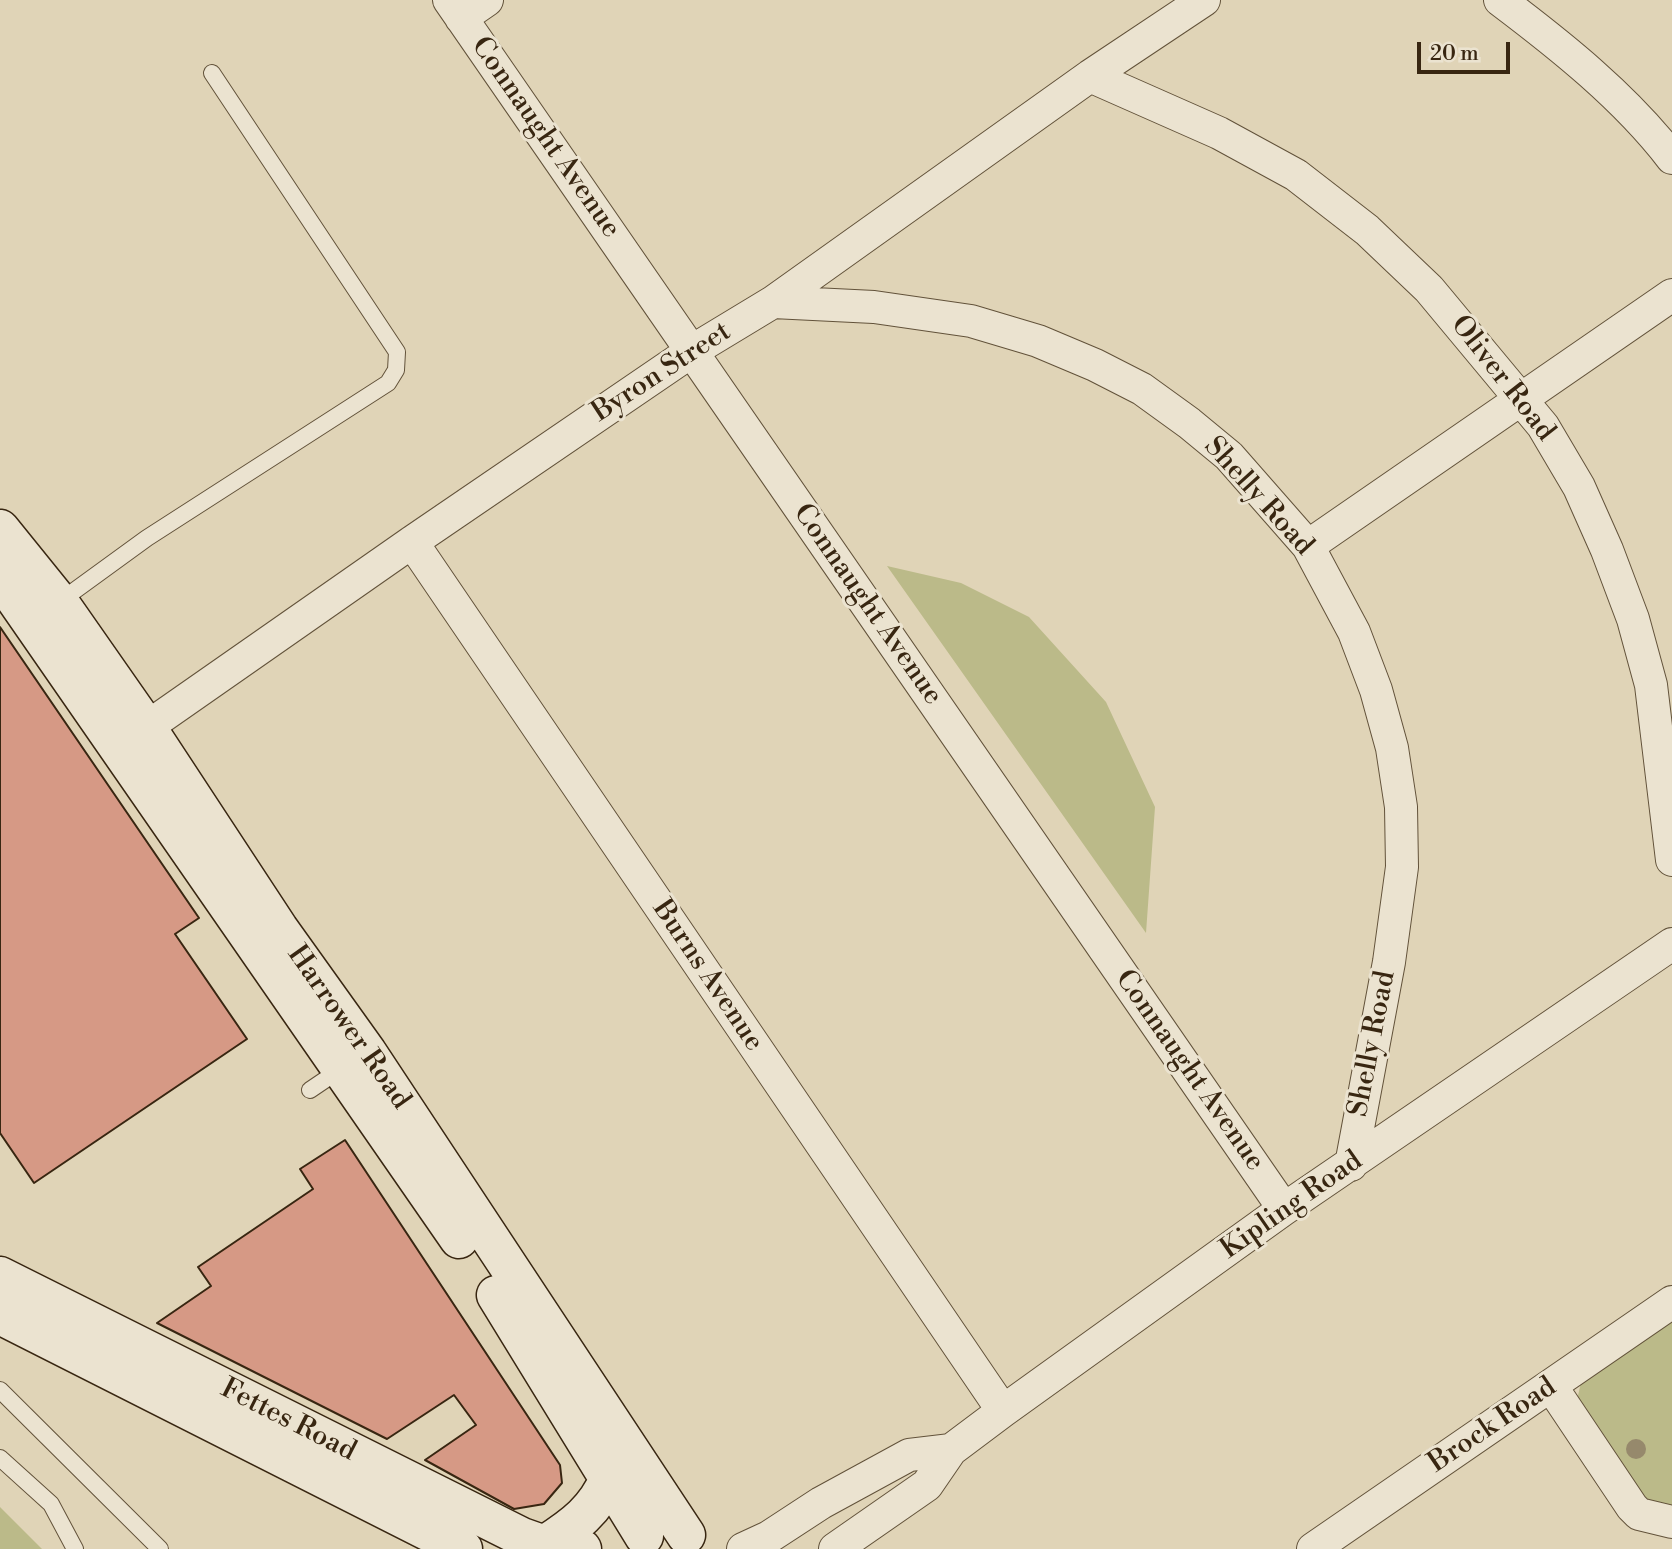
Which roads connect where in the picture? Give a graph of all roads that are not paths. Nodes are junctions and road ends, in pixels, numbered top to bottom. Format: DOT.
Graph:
graph roads {
  1 [pos="487,0"];
  2 [pos="1204,0"];
  3 [pos="1500,0"];
  4 [pos="455,9"];
  5 [pos="212,73"];
  6 [pos="1090,76"];
  7 [pos="1672,158"];
  8 [pos="1672,295"];
  9 [pos="773,302"];
  10 [pos="692,351"];
  11 [pos="1522,398"];
  12 [pos="0,529"];
  13 [pos="412,542"];
  14 [pos="1308,546"];
  15 [pos="0,577"];
  16 [pos="59,601"];
  17 [pos="133,737"];
  18 [pos="1672,860"];
  19 [pos="1672,944"];
  20 [pos="354,1060"];
  21 [pos="310,1090"];
  22 [pos="1351,1165"];
  23 [pos="1284,1209"];
  24 [pos="0,1276"];
  25 [pos="1672,1302"];
  26 [pos="0,1315"];
  27 [pos="1551,1386"];
  28 [pos="0,1390"];
  29 [pos="1003,1411"];
  30 [pos="951,1450"];
  31 [pos="0,1458"];
  32 [pos="608,1478"];
  33 [pos="1672,1522"];
  34 [pos="697,1542"];
  35 [pos="635,1543"];
  36 [pos="1328,1545"];
  37 [pos="564,1546"];
  38 [pos="75,1549"];
  39 [pos="160,1549"];
  40 [pos="463,1549"];
  41 [pos="743,1549"];
  42 [pos="835,1549"];
  1 -- 4 [label="street"];
  2 -- 6 [label="street, Byron Street"];
  3 -- 7 [label="street"];
  4 -- 10 [label="street, Connaught Avenue"];
  5 -- 16 [label="lane"];
  6 -- 9 [label="street, Byron Street"];
  6 -- 11 [label="street, Oliver Road"];
  8 -- 11 [label="street"];
  9 -- 10 [label="street, Byron Street"];
  9 -- 14 [label="street, Shelly Road"];
  10 -- 13 [label="street, Byron Street"];
  10 -- 23 [label="street, Connaught Avenue"];
  11 -- 14 [label="street"];
  11 -- 18 [label="street, Oliver Road"];
  12 -- 16 [label="main road, Harrower Road"];
  13 -- 17 [label="street, Byron Street"];
  13 -- 29 [label="street, Burns Avenue"];
  14 -- 22 [label="street, Shelly Road"];
  15 -- 17 [label="main road, Harrower Road"];
  16 -- 17 [label="main road, Harrower Road"];
  17 -- 20 [label="main road, Harrower Road"];
  19 -- 22 [label="street, Kipling Road"];
  20 -- 21 [label="lane"];
  20 -- 32 [label="main road, Harrower Road"];
  20 -- 34 [label="main road, Harrower Road"];
  22 -- 23 [label="street, Kipling Road"];
  23 -- 29 [label="street, Kipling Road"];
  24 -- 37 [label="main road, Fettes Road"];
  25 -- 27 [label="street, Brock Road"];
  26 -- 40 [label="main road, Fettes Road"];
  27 -- 33 [label="street"];
  27 -- 36 [label="street, Brock Road"];
  28 -- 39 [label="lane"];
  29 -- 30 [label="street, Kipling Road"];
  30 -- 41 [label="street"];
  30 -- 42 [label="street, Kipling Road"];
  31 -- 38 [label="lane"];
  32 -- 35 [label="main road, Harrower Road"];
  32 -- 37 [label="main road"];
  34 -- 35 [label="main road"];
}
